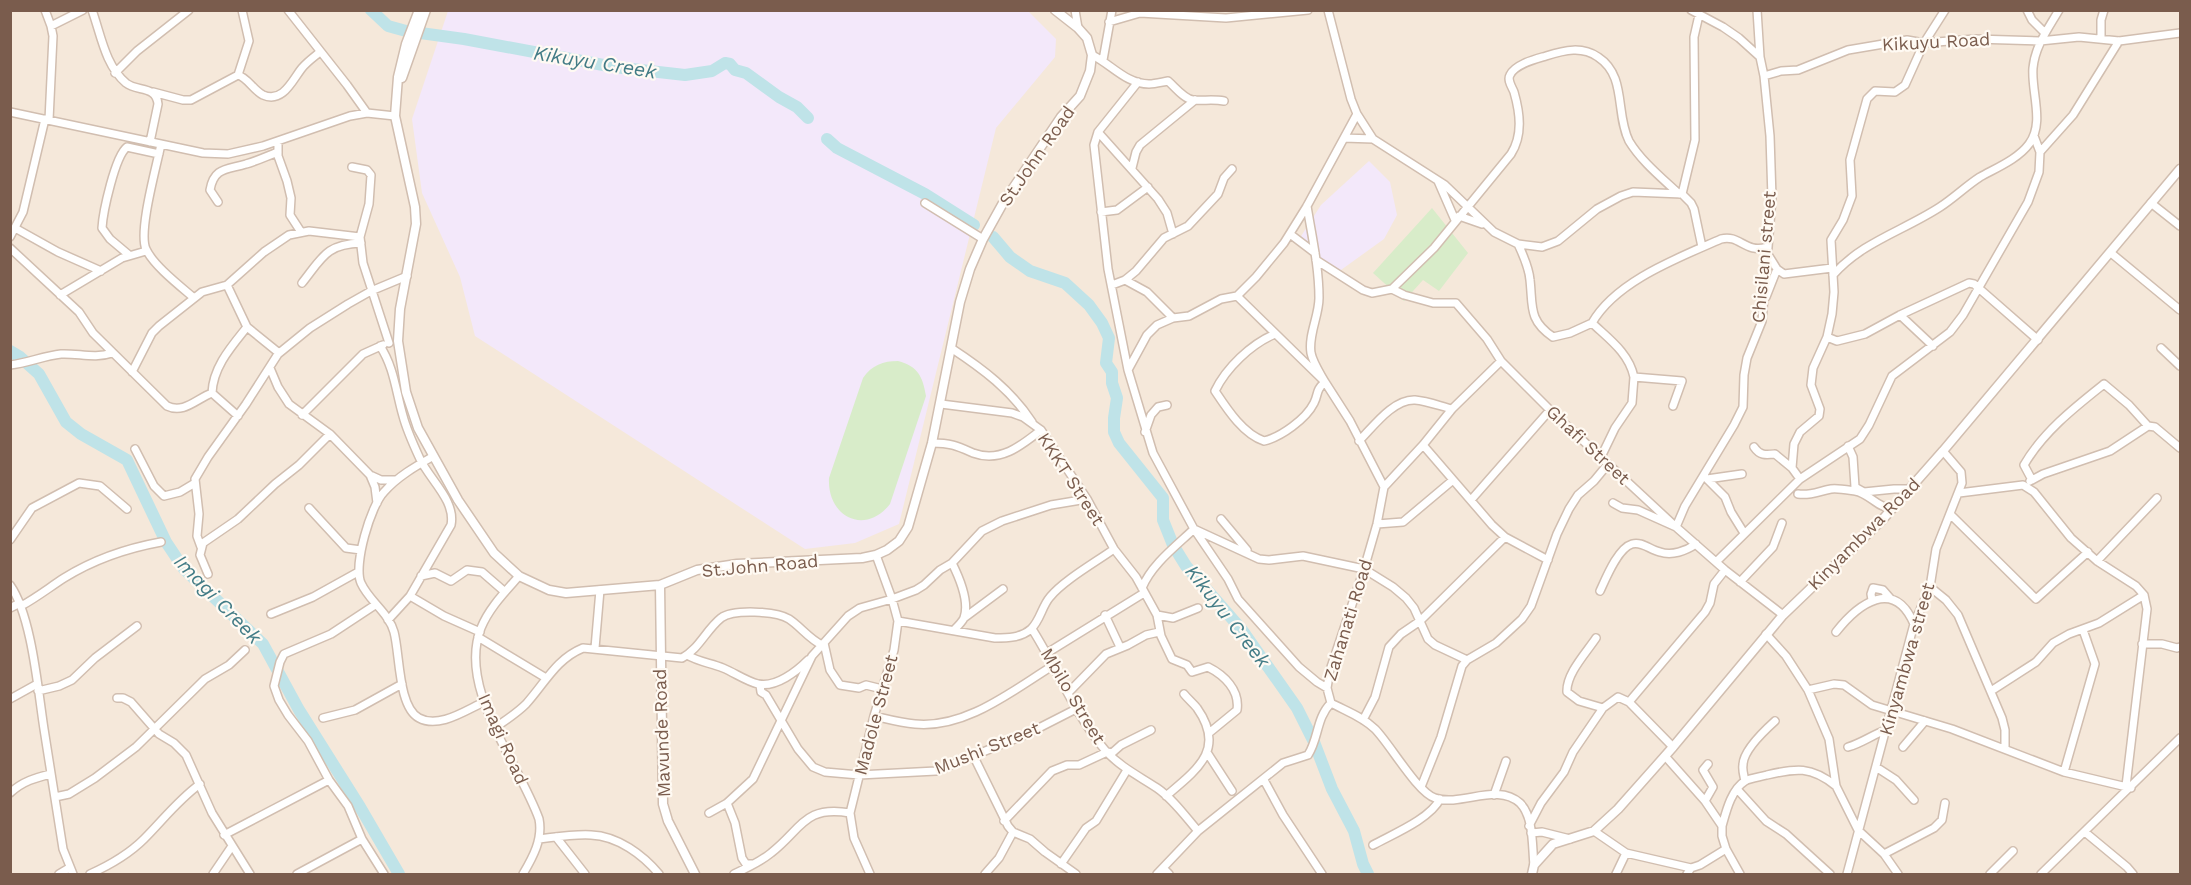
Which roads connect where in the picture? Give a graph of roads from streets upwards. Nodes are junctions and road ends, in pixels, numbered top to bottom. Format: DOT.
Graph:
graph roads {
  1 [pos="45,10"];
  2 [pos="83,10"];
  3 [pos="92,10"];
  4 [pos="189,10"];
  5 [pos="242,10"];
  6 [pos="288,10"];
  7 [pos="1055,10"];
  8 [pos="1075,10"];
  9 [pos="1112,10"];
  10 [pos="1308,10"];
  11 [pos="1328,10"];
  12 [pos="1691,10"];
  13 [pos="1757,10"];
  14 [pos="1945,10"];
  15 [pos="2027,10"];
  16 [pos="2059,10"];
  17 [pos="2104,10"];
  18 [pos="421,13"];
  19 [pos="1238,14"];
  20 [pos="1699,15"];
  21 [pos="1109,22"];
  22 [pos="51,26"];
  23 [pos="1078,28"];
  24 [pos="2045,33"];
  25 [pos="2181,33"];
  26 [pos="2101,39"];
  27 [pos="2040,41"];
  28 [pos="2119,41"];
  29 [pos="1924,43"];
  30 [pos="320,52"];
  31 [pos="1092,55"];
  32 [pos="1760,57"];
  33 [pos="1103,60"];
  34 [pos="115,73"];
  35 [pos="238,75"];
  36 [pos="1764,76"];
  37 [pos="1138,82"];
  38 [pos="153,92"];
  39 [pos="1195,100"];
  40 [pos="1224,101"];
  41 [pos="10,112"];
  42 [pos="367,113"];
  43 [pos="1357,114"];
  44 [pos="395,116"];
  45 [pos="47,119"];
  46 [pos="1098,132"];
  47 [pos="2034,136"];
  48 [pos="1344,138"];
  49 [pos="1372,140"];
  50 [pos="278,141"];
  51 [pos="150,142"];
  52 [pos="161,144"];
  53 [pos="278,152"];
  54 [pos="2040,152"];
  55 [pos="159,154"];
  56 [pos="352,167"];
  57 [pos="1132,168"];
  58 [pos="2181,169"];
  59 [pos="1232,170"];
  60 [pos="1438,181"];
  61 [pos="1148,187"];
  62 [pos="1680,194"];
  63 [pos="218,202"];
  64 [pos="926,203"];
  65 [pos="2151,204"];
  66 [pos="1307,206"];
  67 [pos="1468,206"];
  68 [pos="1101,212"];
  69 [pos="1457,218"];
  70 [pos="1484,225"];
  71 [pos="2181,226"];
  72 [pos="14,227"];
  73 [pos="301,232"];
  74 [pos="1173,234"];
  75 [pos="1290,234"];
  76 [pos="10,237"];
  77 [pos="983,239"];
  78 [pos="361,240"];
  79 [pos="1518,244"];
  80 [pos="1702,247"];
  81 [pos="10,248"];
  82 [pos="1767,250"];
  83 [pos="146,251"];
  84 [pos="2111,253"];
  85 [pos="129,255"];
  86 [pos="1316,256"];
  87 [pos="1777,268"];
  88 [pos="101,271"];
  89 [pos="1832,272"];
  90 [pos="407,276"];
  91 [pos="1125,280"];
  92 [pos="302,284"];
  93 [pos="226,285"];
  94 [pos="1112,285"];
  95 [pos="1979,288"];
  96 [pos="1392,289"];
  97 [pos="371,291"];
  98 [pos="60,295"];
  99 [pos="1237,296"];
  100 [pos="194,298"];
  101 [pos="1763,302"];
  102 [pos="2181,310"];
  103 [pos="1900,315"];
  104 [pos="1173,318"];
  105 [pos="1592,323"];
  106 [pos="247,327"];
  107 [pos="1275,334"];
  108 [pos="1827,337"];
  109 [pos="2038,340"];
  110 [pos="393,342"];
  111 [pos="380,346"];
  112 [pos="1933,346"];
  113 [pos="951,348"];
  114 [pos="2161,348"];
  115 [pos="112,353"];
  116 [pos="279,353"];
  117 [pos="1501,361"];
  118 [pos="10,365"];
  119 [pos="2181,366"];
  120 [pos="270,368"];
  121 [pos="1128,370"];
  122 [pos="132,372"];
  123 [pos="1634,377"];
  124 [pos="1325,382"];
  125 [pos="212,393"];
  126 [pos="941,404"];
  127 [pos="1167,405"];
  128 [pos="1673,406"];
  129 [pos="1452,409"];
  130 [pos="1550,410"];
  131 [pos="302,415"];
  132 [pos="238,416"];
  133 [pos="1034,424"];
  134 [pos="2148,426"];
  135 [pos="1041,430"];
  136 [pos="1145,432"];
  137 [pos="330,434"];
  138 [pos="1359,441"];
  139 [pos="932,443"];
  140 [pos="1423,445"];
  141 [pos="2180,445"];
  142 [pos="1848,446"];
  143 [pos="1754,447"];
  144 [pos="135,449"];
  145 [pos="1943,451"];
  146 [pos="432,457"];
  147 [pos="1601,457"];
  148 [pos="422,463"];
  149 [pos="1608,464"];
  150 [pos="1792,468"];
  151 [pos="1742,474"];
  152 [pos="370,475"];
  153 [pos="1800,479"];
  154 [pos="396,480"];
  155 [pos="1453,480"];
  156 [pos="2032,480"];
  157 [pos="195,483"];
  158 [pos="2023,485"];
  159 [pos="1384,487"];
  160 [pos="1909,489"];
  161 [pos="1864,492"];
  162 [pos="1959,493"];
  163 [pos="1798,494"];
  164 [pos="2157,498"];
  165 [pos="1087,499"];
  166 [pos="1471,500"];
  167 [pos="1613,503"];
  168 [pos="377,505"];
  169 [pos="309,508"];
  170 [pos="127,509"];
  171 [pos="1892,510"];
  172 [pos="1950,514"];
  173 [pos="1221,519"];
  174 [pos="1377,524"];
  175 [pos="1782,524"];
  176 [pos="1676,527"];
  177 [pos="1194,529"];
  178 [pos="1744,533"];
  179 [pos="1505,537"];
  180 [pos="10,540"];
  181 [pos="161,542"];
  182 [pos="1696,544"];
  183 [pos="201,547"];
  184 [pos="1114,549"];
  185 [pos="361,550"];
  186 [pos="2088,552"];
  187 [pos="876,555"];
  188 [pos="1253,556"];
  189 [pos="1548,560"];
  190 [pos="2097,561"];
  191 [pos="1716,562"];
  192 [pos="951,563"];
  193 [pos="1364,569"];
  194 [pos="1725,570"];
  195 [pos="358,572"];
  196 [pos="208,574"];
  197 [pos="421,576"];
  198 [pos="519,576"];
  199 [pos="1740,582"];
  200 [pos="10,585"];
  201 [pos="660,585"];
  202 [pos="1930,587"];
  203 [pos="1003,589"];
  204 [pos="600,590"];
  205 [pos="1143,591"];
  206 [pos="1600,591"];
  207 [pos="505,592"];
  208 [pos="410,596"];
  209 [pos="2144,596"];
  210 [pos="1890,598"];
  211 [pos="892,599"];
  212 [pos="1872,600"];
  213 [pos="20,605"];
  214 [pos="375,605"];
  215 [pos="10,608"];
  216 [pos="1198,608"];
  217 [pos="271,614"];
  218 [pos="1105,615"];
  219 [pos="1157,615"];
  220 [pos="1783,615"];
  221 [pos="964,618"];
  222 [pos="388,620"];
  223 [pos="898,621"];
  224 [pos="1420,621"];
  225 [pos="1914,624"];
  226 [pos="137,626"];
  227 [pos="1032,628"];
  228 [pos="955,629"];
  229 [pos="2083,630"];
  230 [pos="1160,632"];
  231 [pos="1836,632"];
  232 [pos="479,634"];
  233 [pos="1766,634"];
  234 [pos="1596,638"];
  235 [pos="823,644"];
  236 [pos="2142,644"];
  237 [pos="2181,646"];
  238 [pos="1120,647"];
  239 [pos="595,648"];
  240 [pos="244,650"];
  241 [pos="1047,653"];
  242 [pos="660,655"];
  243 [pos="687,655"];
  244 [pos="812,656"];
  245 [pos="1467,660"];
  246 [pos="1054,665"];
  247 [pos="546,678"];
  248 [pos="402,684"];
  249 [pos="760,685"];
  250 [pos="38,687"];
  251 [pos="1327,688"];
  252 [pos="882,689"];
  253 [pos="1809,690"];
  254 [pos="1991,692"];
  255 [pos="1068,693"];
  256 [pos="1184,694"];
  257 [pos="117,698"];
  258 [pos="10,699"];
  259 [pos="484,702"];
  260 [pos="1629,702"];
  261 [pos="1331,703"];
  262 [pos="1603,708"];
  263 [pos="1076,709"];
  264 [pos="1891,711"];
  265 [pos="874,716"];
  266 [pos="323,718"];
  267 [pos="781,720"];
  268 [pos="1363,720"];
  269 [pos="1775,721"];
  270 [pos="1924,721"];
  271 [pos="496,727"];
  272 [pos="156,728"];
  273 [pos="1886,729"];
  274 [pos="1151,730"];
  275 [pos="1209,733"];
  276 [pos="2181,738"];
  277 [pos="1673,747"];
  278 [pos="1848,747"];
  279 [pos="1903,747"];
  280 [pos="2005,748"];
  281 [pos="1107,752"];
  282 [pos="1208,754"];
  283 [pos="1665,756"];
  284 [pos="974,757"];
  285 [pos="1506,761"];
  286 [pos="1708,764"];
  287 [pos="1876,766"];
  288 [pos="1127,770"];
  289 [pos="2064,772"];
  290 [pos="51,774"];
  291 [pos="859,775"];
  292 [pos="329,780"];
  293 [pos="1264,780"];
  294 [pos="1745,780"];
  295 [pos="200,784"];
  296 [pos="1836,786"];
  297 [pos="1421,787"];
  298 [pos="2129,787"];
  299 [pos="1737,789"];
  300 [pos="1232,791"];
  301 [pos="10,793"];
  302 [pos="1244,795"];
  303 [pos="1494,795"];
  304 [pos="1166,796"];
  305 [pos="55,797"];
  306 [pos="1440,799"];
  307 [pos="1914,800"];
  308 [pos="1706,801"];
  309 [pos="727,803"];
  310 [pos="1234,803"];
  311 [pos="1945,803"];
  312 [pos="710,813"];
  313 [pos="850,813"];
  314 [pos="1004,821"];
  315 [pos="1722,826"];
  316 [pos="1530,830"];
  317 [pos="1858,830"];
  318 [pos="1198,831"];
  319 [pos="1594,831"];
  320 [pos="1013,832"];
  321 [pos="2086,833"];
  322 [pos="224,835"];
  323 [pos="556,837"];
  324 [pos="539,838"];
  325 [pos="1570,838"];
  326 [pos="362,839"];
  327 [pos="1373,845"];
  328 [pos="232,846"];
  329 [pos="1726,849"];
  330 [pos="2013,851"];
  331 [pos="1626,853"];
  332 [pos="1884,854"];
  333 [pos="754,864"];
  334 [pos="1061,864"];
  335 [pos="1162,868"];
  336 [pos="71,871"];
  337 [pos="1689,871"];
  338 [pos="1533,872"];
  339 [pos="59,874"];
  340 [pos="90,874"];
  341 [pos="213,874"];
  342 [pos="250,874"];
  343 [pos="297,874"];
  344 [pos="384,874"];
  345 [pos="524,874"];
  346 [pos="585,874"];
  347 [pos="659,874"];
  348 [pos="695,874"];
  349 [pos="734,874"];
  350 [pos="869,874"];
  351 [pos="985,874"];
  352 [pos="1076,874"];
  353 [pos="1157,874"];
  354 [pos="1169,874"];
  355 [pos="1322,874"];
  356 [pos="1616,874"];
  357 [pos="1740,874"];
  358 [pos="1830,874"];
  359 [pos="1846,874"];
  360 [pos="1898,874"];
  361 [pos="1990,874"];
  362 [pos="2041,874"];
  363 [pos="2133,874"];
  1 -- 22 [label="street"];
  2 -- 22 [label="street"];
  3 -- 34 [label="street"];
  4 -- 34 [label="street"];
  5 -- 35 [label="street"];
  6 -- 30 [label="street"];
  7 -- 23 [label="street"];
  8 -- 23 [label="street"];
  9 -- 21 [label="street"];
  10 -- 19 [label="street"];
  11 -- 43 [label="street"];
  12 -- 20 [label="street"];
  13 -- 32 [label="street"];
  14 -- 29 [label="street"];
  15 -- 24 [label="street"];
  16 -- 24 [label="street"];
  17 -- 26 [label="street"];
  18 -- 44 [label="street, St.John Road"];
  19 -- 21 [label="street"];
  20 -- 32 [label="street"];
  20 -- 62 [label="street"];
  21 -- 33 [label="street"];
  22 -- 45 [label="street"];
  23 -- 31 [label="street"];
  24 -- 27 [label="street"];
  25 -- 28 [label="street, Kikuyu Road"];
  26 -- 27 [label="street, Kikuyu Road"];
  26 -- 28 [label="street, Kikuyu Road"];
  27 -- 29 [label="street, Kikuyu Road"];
  27 -- 47 [label="street"];
  28 -- 54 [label="street"];
  29 -- 36 [label="street, Kikuyu Road"];
  29 -- 89 [label="street"];
  30 -- 35 [label="street"];
  30 -- 42 [label="street"];
  31 -- 33 [label="street"];
  31 -- 77 [label="street, St.John Road"];
  32 -- 36 [label="street"];
  33 -- 37 [label="street"];
  34 -- 38 [label="street"];
  35 -- 38 [label="street"];
  36 -- 82 [label="street, Chisilani street"];
  37 -- 39 [label="street"];
  37 -- 46 [label="street"];
  38 -- 51 [label="street"];
  39 -- 40 [label="street"];
  39 -- 57 [label="street"];
  41 -- 45 [label="street"];
  42 -- 44 [label="street"];
  42 -- 50 [label="street"];
  43 -- 48 [label="street"];
  43 -- 49 [label="street"];
  44 -- 90 [label="street, St.John Road"];
  45 -- 51 [label="street"];
  45 -- 72 [label="street"];
  46 -- 57 [label="street"];
  46 -- 68 [label="street"];
  47 -- 54 [label="street"];
  47 -- 89 [label="street"];
  48 -- 49 [label="street"];
  48 -- 66 [label="street"];
  49 -- 60 [label="street"];
  50 -- 52 [label="street"];
  50 -- 53 [label="street"];
  51 -- 52 [label="street"];
  52 -- 55 [label="street"];
  53 -- 63 [label="street"];
  53 -- 73 [label="street"];
  54 -- 95 [label="street"];
  55 -- 83 [label="street"];
  55 -- 85 [label="street"];
  56 -- 78 [label="street"];
  57 -- 61 [label="street"];
  58 -- 65 [label="street, Kinyambwa Road"];
  59 -- 74 [label="street"];
  60 -- 67 [label="street"];
  60 -- 69 [label="street"];
  61 -- 68 [label="street"];
  61 -- 74 [label="street"];
  62 -- 67 [label="street"];
  62 -- 79 [label="street"];
  62 -- 80 [label="street"];
  64 -- 77 [label="street"];
  65 -- 71 [label="street"];
  65 -- 84 [label="street, Kinyambwa Road"];
  66 -- 75 [label="street"];
  66 -- 86 [label="street"];
  67 -- 69 [label="street"];
  67 -- 70 [label="street"];
  68 -- 94 [label="street"];
  69 -- 70 [label="street"];
  69 -- 96 [label="street"];
  70 -- 79 [label="street"];
  72 -- 76 [label="street"];
  72 -- 88 [label="street"];
  73 -- 78 [label="street"];
  73 -- 93 [label="street"];
  74 -- 91 [label="street"];
  75 -- 86 [label="street, Ghafi Street"];
  75 -- 99 [label="street"];
  77 -- 113 [label="street, St.John Road"];
  78 -- 92 [label="street"];
  78 -- 97 [label="street"];
  79 -- 105 [label="street"];
  80 -- 82 [label="street"];
  80 -- 105 [label="street"];
  81 -- 98 [label="street"];
  82 -- 87 [label="street"];
  82 -- 101 [label="street, Chisilani street"];
  83 -- 85 [label="street"];
  83 -- 100 [label="street"];
  84 -- 102 [label="street"];
  84 -- 109 [label="street, Kinyambwa Road"];
  85 -- 88 [label="street"];
  86 -- 96 [label="street, Ghafi Street"];
  86 -- 124 [label="street"];
  87 -- 89 [label="street"];
  87 -- 101 [label="street"];
  88 -- 98 [label="street"];
  89 -- 108 [label="street"];
  90 -- 97 [label="street"];
  90 -- 110 [label="street, St.John Road"];
  91 -- 94 [label="street"];
  91 -- 104 [label="street"];
  93 -- 100 [label="street"];
  93 -- 106 [label="street"];
  94 -- 121 [label="street"];
  95 -- 103 [label="street"];
  95 -- 109 [label="street"];
  95 -- 112 [label="street"];
  96 -- 117 [label="street, Ghafi Street"];
  97 -- 110 [label="street"];
  97 -- 116 [label="street"];
  98 -- 115 [label="street"];
  99 -- 104 [label="street"];
  99 -- 107 [label="street"];
  100 -- 122 [label="street"];
  101 -- 176 [label="street, Chisilani street"];
  103 -- 108 [label="street"];
  103 -- 112 [label="street"];
  104 -- 121 [label="street"];
  105 -- 123 [label="street"];
  106 -- 116 [label="street"];
  106 -- 125 [label="street"];
  107 -- 124 [label="street"];
  107 -- 124 [label="street"];
  108 -- 150 [label="street"];
  109 -- 145 [label="street, Kinyambwa Road"];
  110 -- 111 [label="street"];
  110 -- 146 [label="street, St.John Road"];
  111 -- 131 [label="street"];
  111 -- 148 [label="street"];
  112 -- 142 [label="street"];
  113 -- 126 [label="street, St.John Road"];
  113 -- 133 [label="street"];
  114 -- 119 [label="street"];
  115 -- 118 [label="street"];
  115 -- 122 [label="street"];
  116 -- 120 [label="street"];
  117 -- 129 [label="street"];
  117 -- 130 [label="street, Ghafi Street"];
  120 -- 131 [label="street"];
  120 -- 132 [label="street"];
  121 -- 136 [label="street"];
  122 -- 125 [label="street"];
  123 -- 128 [label="street"];
  123 -- 147 [label="street"];
  124 -- 138 [label="street"];
  125 -- 132 [label="street"];
  126 -- 133 [label="street, KKKT Street"];
  126 -- 139 [label="street, St.John Road"];
  127 -- 136 [label="street"];
  129 -- 138 [label="street"];
  129 -- 140 [label="street"];
  130 -- 147 [label="street, Ghafi Street"];
  130 -- 166 [label="street"];
  131 -- 137 [label="street"];
  132 -- 157 [label="street"];
  133 -- 135 [label="street, KKKT Street"];
  134 -- 141 [label="street"];
  134 -- 156 [label="street"];
  134 -- 156 [label="street"];
  135 -- 139 [label="street"];
  135 -- 165 [label="street, KKKT Street"];
  136 -- 177 [label="street"];
  137 -- 152 [label="street"];
  137 -- 183 [label="street"];
  138 -- 159 [label="street"];
  139 -- 187 [label="street, St.John Road"];
  140 -- 155 [label="street"];
  140 -- 159 [label="street"];
  142 -- 153 [label="street"];
  142 -- 161 [label="street"];
  143 -- 150 [label="street"];
  144 -- 157 [label="street"];
  145 -- 160 [label="street, Kinyambwa Road"];
  145 -- 162 [label="street"];
  146 -- 148 [label="street"];
  146 -- 198 [label="street, St.John Road"];
  147 -- 149 [label="street, Ghafi Street"];
  148 -- 154 [label="street"];
  148 -- 197 [label="street"];
  149 -- 176 [label="street, Ghafi Street"];
  149 -- 189 [label="street"];
  150 -- 153 [label="street"];
  151 -- 178 [label="street"];
  152 -- 154 [label="street"];
  152 -- 168 [label="street"];
  153 -- 178 [label="street"];
  154 -- 168 [label="street"];
  155 -- 166 [label="street"];
  155 -- 174 [label="street"];
  156 -- 158 [label="street"];
  157 -- 183 [label="street"];
  158 -- 162 [label="street"];
  158 -- 186 [label="street"];
  159 -- 174 [label="street, Zahanati Road"];
  160 -- 161 [label="street"];
  160 -- 171 [label="street, Kinyambwa Road"];
  161 -- 163 [label="street"];
  161 -- 171 [label="street"];
  162 -- 172 [label="street, Kinyambwa street"];
  164 -- 190 [label="street"];
  165 -- 184 [label="street, KKKT Street"];
  165 -- 192 [label="street"];
  166 -- 179 [label="street"];
  167 -- 176 [label="street"];
  168 -- 185 [label="street"];
  169 -- 185 [label="street"];
  170 -- 180 [label="street"];
  171 -- 220 [label="street, Kinyambwa Road"];
  172 -- 186 [label="street"];
  172 -- 202 [label="street, Kinyambwa street"];
  173 -- 188 [label="street"];
  174 -- 193 [label="street, Zahanati Road"];
  175 -- 199 [label="street"];
  176 -- 182 [label="street"];
  177 -- 188 [label="street"];
  177 -- 205 [label="street"];
  177 -- 251 [label="street"];
  178 -- 191 [label="street"];
  179 -- 189 [label="street"];
  179 -- 224 [label="street"];
  181 -- 213 [label="street"];
  182 -- 191 [label="street"];
  182 -- 206 [label="street"];
  183 -- 196 [label="street"];
  184 -- 205 [label="street, KKKT Street"];
  184 -- 227 [label="street"];
  185 -- 195 [label="street"];
  186 -- 190 [label="street"];
  187 -- 201 [label="street, St.John Road"];
  187 -- 211 [label="street, Madole Street"];
  188 -- 193 [label="street"];
  189 -- 245 [label="street"];
  190 -- 209 [label="street"];
  191 -- 194 [label="street"];
  192 -- 211 [label="street"];
  192 -- 221 [label="street"];
  193 -- 224 [label="street"];
  193 -- 251 [label="street, Zahanati Road"];
  194 -- 199 [label="street"];
  194 -- 260 [label="street"];
  195 -- 214 [label="street"];
  195 -- 217 [label="street"];
  197 -- 207 [label="street"];
  197 -- 208 [label="street"];
  198 -- 204 [label="street, St.John Road"];
  198 -- 207 [label="street, Imagi Road"];
  199 -- 220 [label="street"];
  200 -- 213 [label="street"];
  201 -- 204 [label="street, St.John Road"];
  201 -- 242 [label="street, Mavunde Road"];
  202 -- 225 [label="street, Kinyambwa street"];
  202 -- 254 [label="street"];
  203 -- 221 [label="street"];
  204 -- 239 [label="street"];
  205 -- 218 [label="street"];
  205 -- 219 [label="street, KKKT Street"];
  207 -- 232 [label="street, Imagi Road"];
  208 -- 222 [label="street"];
  208 -- 232 [label="street"];
  209 -- 229 [label="street"];
  209 -- 236 [label="street"];
  210 -- 212 [label="street"];
  210 -- 212 [label="street"];
  210 -- 225 [label="street"];
  211 -- 223 [label="street, Madole Street"];
  211 -- 235 [label="street"];
  212 -- 231 [label="street"];
  213 -- 215 [label="street"];
  213 -- 250 [label="street"];
  214 -- 222 [label="street"];
  214 -- 292 [label="street"];
  216 -- 219 [label="street"];
  218 -- 238 [label="street"];
  218 -- 241 [label="street"];
  219 -- 230 [label="street, KKKT Street"];
  220 -- 233 [label="street, Kinyambwa Road"];
  221 -- 228 [label="street"];
  222 -- 248 [label="street"];
  223 -- 228 [label="street"];
  223 -- 252 [label="street, Madole Street"];
  224 -- 245 [label="street"];
  224 -- 268 [label="street"];
  225 -- 264 [label="street, Kinyambwa street"];
  226 -- 250 [label="street"];
  227 -- 228 [label="street"];
  227 -- 241 [label="street, Mbilo Street"];
  229 -- 254 [label="street"];
  229 -- 289 [label="street"];
  230 -- 238 [label="street"];
  230 -- 275 [label="street, KKKT Street"];
  232 -- 247 [label="street"];
  232 -- 259 [label="street, Imagi Road"];
  233 -- 253 [label="street"];
  233 -- 277 [label="street, Kinyambwa Road"];
  234 -- 262 [label="street"];
  235 -- 243 [label="street"];
  235 -- 244 [label="street"];
  235 -- 252 [label="street"];
  236 -- 237 [label="street"];
  236 -- 298 [label="street"];
  238 -- 255 [label="street"];
  239 -- 242 [label="street"];
  239 -- 247 [label="street"];
  240 -- 272 [label="street"];
  241 -- 246 [label="street, Mbilo Street"];
  242 -- 243 [label="street"];
  242 -- 348 [label="street, Mavunde Road"];
  243 -- 249 [label="street"];
  244 -- 249 [label="street"];
  244 -- 267 [label="street"];
  245 -- 297 [label="street"];
  246 -- 255 [label="street, Mbilo Street"];
  246 -- 265 [label="street"];
  247 -- 271 [label="street"];
  248 -- 259 [label="street"];
  248 -- 266 [label="street"];
  249 -- 267 [label="street, Mushi Street"];
  250 -- 258 [label="street"];
  250 -- 290 [label="street"];
  251 -- 261 [label="street, Zahanati Road"];
  252 -- 265 [label="street, Madole Street"];
  253 -- 264 [label="street"];
  253 -- 296 [label="street"];
  254 -- 280 [label="street"];
  255 -- 263 [label="street, Mbilo Street"];
  256 -- 275 [label="street"];
  257 -- 272 [label="street"];
  259 -- 271 [label="street, Imagi Road"];
  260 -- 262 [label="street"];
  260 -- 277 [label="street"];
  261 -- 268 [label="street, Zahanati Road"];
  261 -- 293 [label="street"];
  262 -- 316 [label="street"];
  263 -- 281 [label="street, Mbilo Street"];
  263 -- 284 [label="street, Mushi Street"];
  264 -- 270 [label="street"];
  264 -- 273 [label="street, Kinyambwa street"];
  265 -- 291 [label="street, Madole Street"];
  267 -- 291 [label="street, Mushi Street"];
  267 -- 309 [label="street"];
  268 -- 297 [label="street, Zahanati Road"];
  269 -- 294 [label="street"];
  270 -- 279 [label="street"];
  270 -- 280 [label="street"];
  271 -- 324 [label="street, Imagi Road"];
  272 -- 295 [label="street"];
  272 -- 305 [label="street"];
  273 -- 278 [label="street"];
  273 -- 287 [label="street, Kinyambwa street"];
  274 -- 281 [label="street"];
  275 -- 282 [label="street"];
  276 -- 298 [label="street"];
  277 -- 283 [label="street, Kinyambwa Road"];
  280 -- 289 [label="street"];
  281 -- 288 [label="street, Mbilo Street"];
  281 -- 314 [label="street"];
  282 -- 300 [label="street"];
  282 -- 304 [label="street"];
  283 -- 308 [label="street"];
  283 -- 319 [label="street, Kinyambwa Road"];
  284 -- 291 [label="street, Mushi Street"];
  284 -- 314 [label="street"];
  285 -- 303 [label="street"];
  286 -- 308 [label="street"];
  287 -- 307 [label="street"];
  287 -- 317 [label="street, Kinyambwa street"];
  288 -- 304 [label="street, Mbilo Street"];
  288 -- 334 [label="street"];
  289 -- 298 [label="street"];
  290 -- 301 [label="street"];
  290 -- 305 [label="street"];
  291 -- 313 [label="street, Madole Street"];
  292 -- 322 [label="street"];
  292 -- 326 [label="street"];
  293 -- 302 [label="street"];
  293 -- 355 [label="street"];
  294 -- 296 [label="street"];
  294 -- 299 [label="street"];
  295 -- 322 [label="street"];
  295 -- 340 [label="street"];
  296 -- 317 [label="street"];
  297 -- 306 [label="street, Zahanati Road"];
  298 -- 321 [label="street"];
  299 -- 315 [label="street"];
  299 -- 358 [label="street"];
  300 -- 302 [label="street"];
  300 -- 310 [label="street"];
  302 -- 310 [label="street"];
  303 -- 306 [label="street"];
  303 -- 316 [label="street"];
  304 -- 318 [label="street, Mbilo Street"];
  305 -- 336 [label="street"];
  306 -- 327 [label="street"];
  308 -- 315 [label="street"];
  309 -- 312 [label="street"];
  309 -- 333 [label="street"];
  310 -- 318 [label="street"];
  311 -- 332 [label="street"];
  313 -- 333 [label="street"];
  313 -- 350 [label="street, Madole Street"];
  314 -- 320 [label="street"];
  315 -- 329 [label="street"];
  316 -- 325 [label="street"];
  316 -- 338 [label="street"];
  317 -- 332 [label="street"];
  317 -- 359 [label="street, Kinyambwa street"];
  318 -- 335 [label="street"];
  319 -- 325 [label="street, Kinyambwa Road"];
  319 -- 331 [label="street"];
  320 -- 334 [label="street"];
  320 -- 351 [label="street"];
  321 -- 362 [label="street"];
  321 -- 363 [label="street"];
  322 -- 328 [label="street"];
  323 -- 324 [label="street"];
  323 -- 346 [label="street"];
  323 -- 347 [label="street"];
  324 -- 345 [label="street, Imagi Road"];
  325 -- 338 [label="street, Kinyambwa Road"];
  326 -- 343 [label="street"];
  326 -- 344 [label="street"];
  328 -- 341 [label="street"];
  328 -- 342 [label="street"];
  329 -- 337 [label="street"];
  329 -- 357 [label="street"];
  330 -- 361 [label="street"];
  331 -- 337 [label="street"];
  331 -- 356 [label="street"];
  332 -- 360 [label="street"];
  333 -- 349 [label="street"];
  334 -- 352 [label="street"];
  335 -- 353 [label="street"];
  335 -- 354 [label="street"];
  336 -- 339 [label="street"];
}
